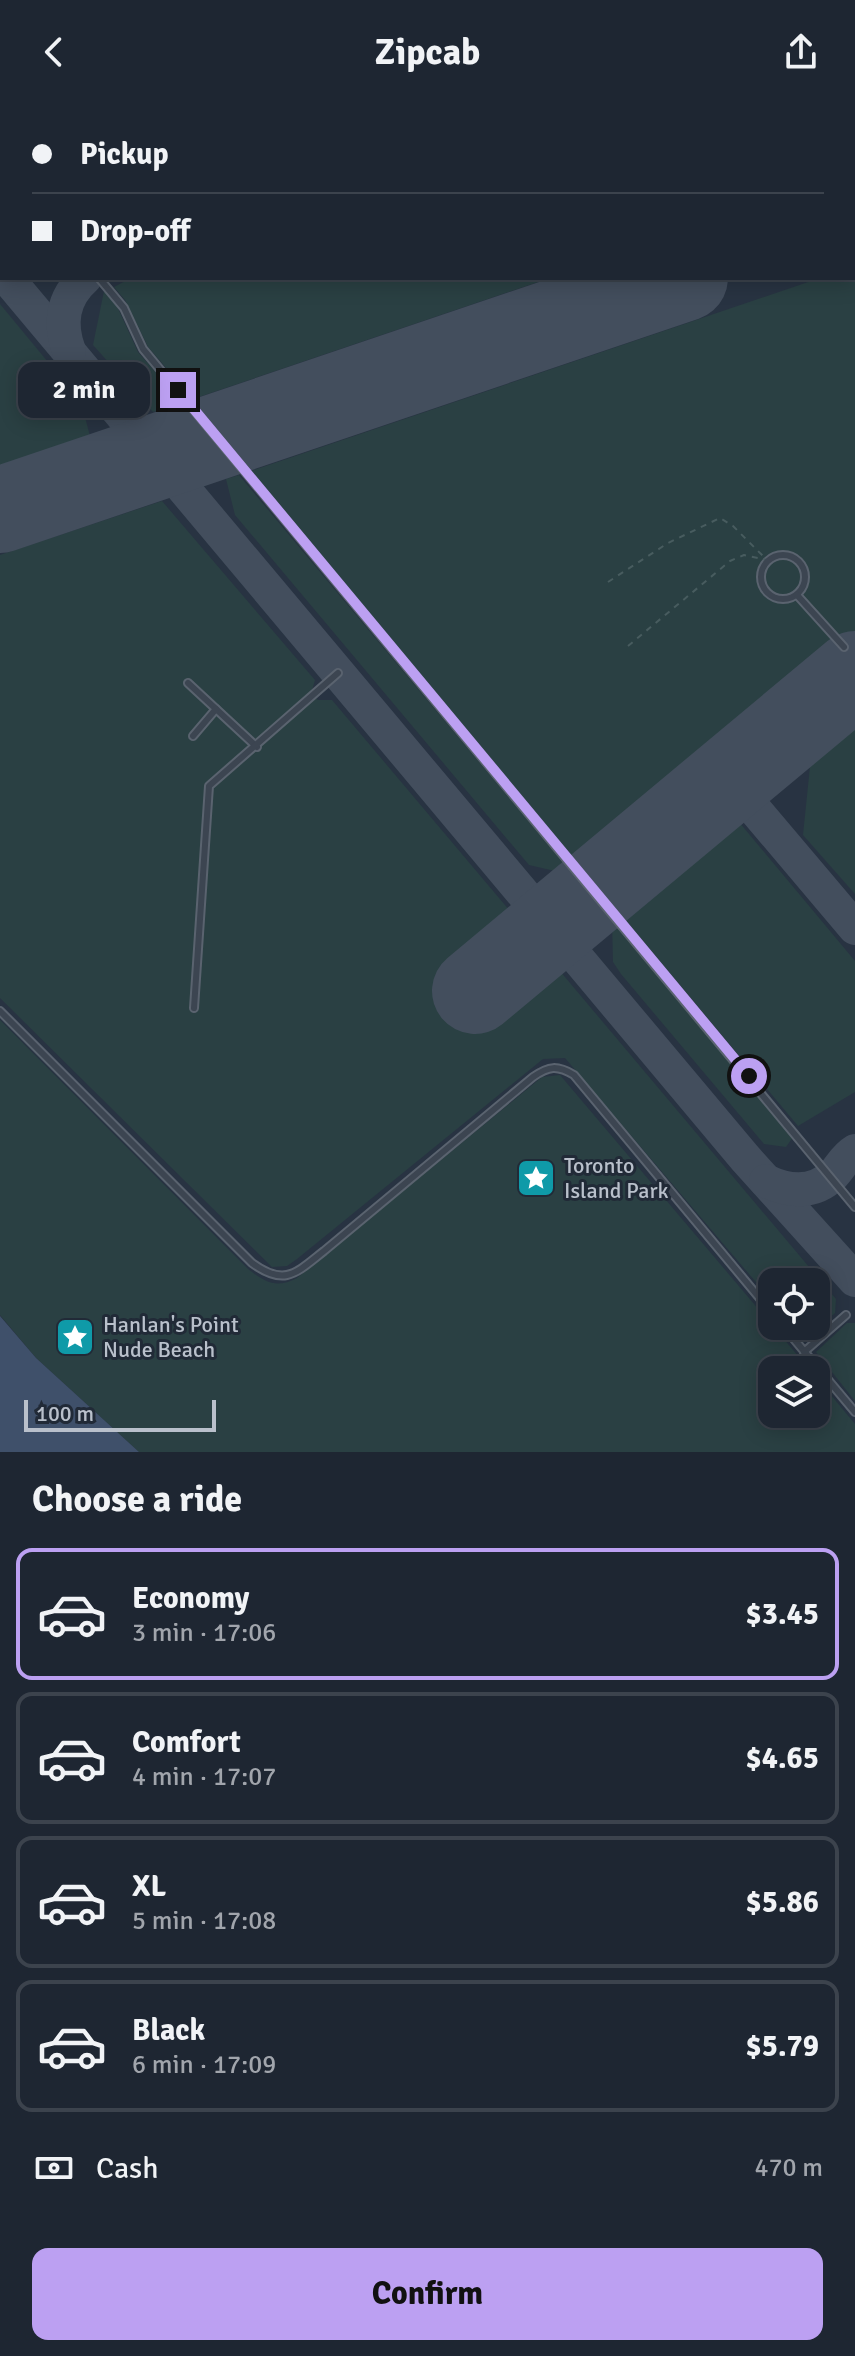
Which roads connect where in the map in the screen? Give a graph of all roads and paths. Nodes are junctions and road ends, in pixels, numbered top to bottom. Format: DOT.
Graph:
graph roads {
  1 [pos="101,280"];
  2 [pos="768,561"];
  3 [pos="608,582"];
  4 [pos="797,595"];
  5 [pos="628,646"];
  6 [pos="844,647"];
  7 [pos="338,673"];
  8 [pos="188,683"];
  9 [pos="216,709"];
  10 [pos="193,736"];
  11 [pos="257,747"];
  12 [pos="194,1008"];
  13 [pos="0,1011"];
  14 [pos="855,1207"];
  15 [pos="758,1296"];
  16 [pos="846,1315"];
  17 [pos="794,1340"];
  18 [pos="804,1352"];
  19 [pos="855,1412"];
  1 -- 14 [label="lane"];
  2 -- 3 [label="path"];
  2 -- 4 [label="lane"];
  2 -- 4 [label="lane"];
  2 -- 5 [label="path"];
  4 -- 6 [label="lane"];
  7 -- 11 [label="lane"];
  8 -- 9 [label="lane"];
  9 -- 10 [label="lane"];
  9 -- 11 [label="lane"];
  11 -- 12 [label="lane"];
  13 -- 15 [label="lane"];
  16 -- 18 [label="lane"];
  17 -- 18 [label="lane"];
  18 -- 19 [label="lane"];
}
